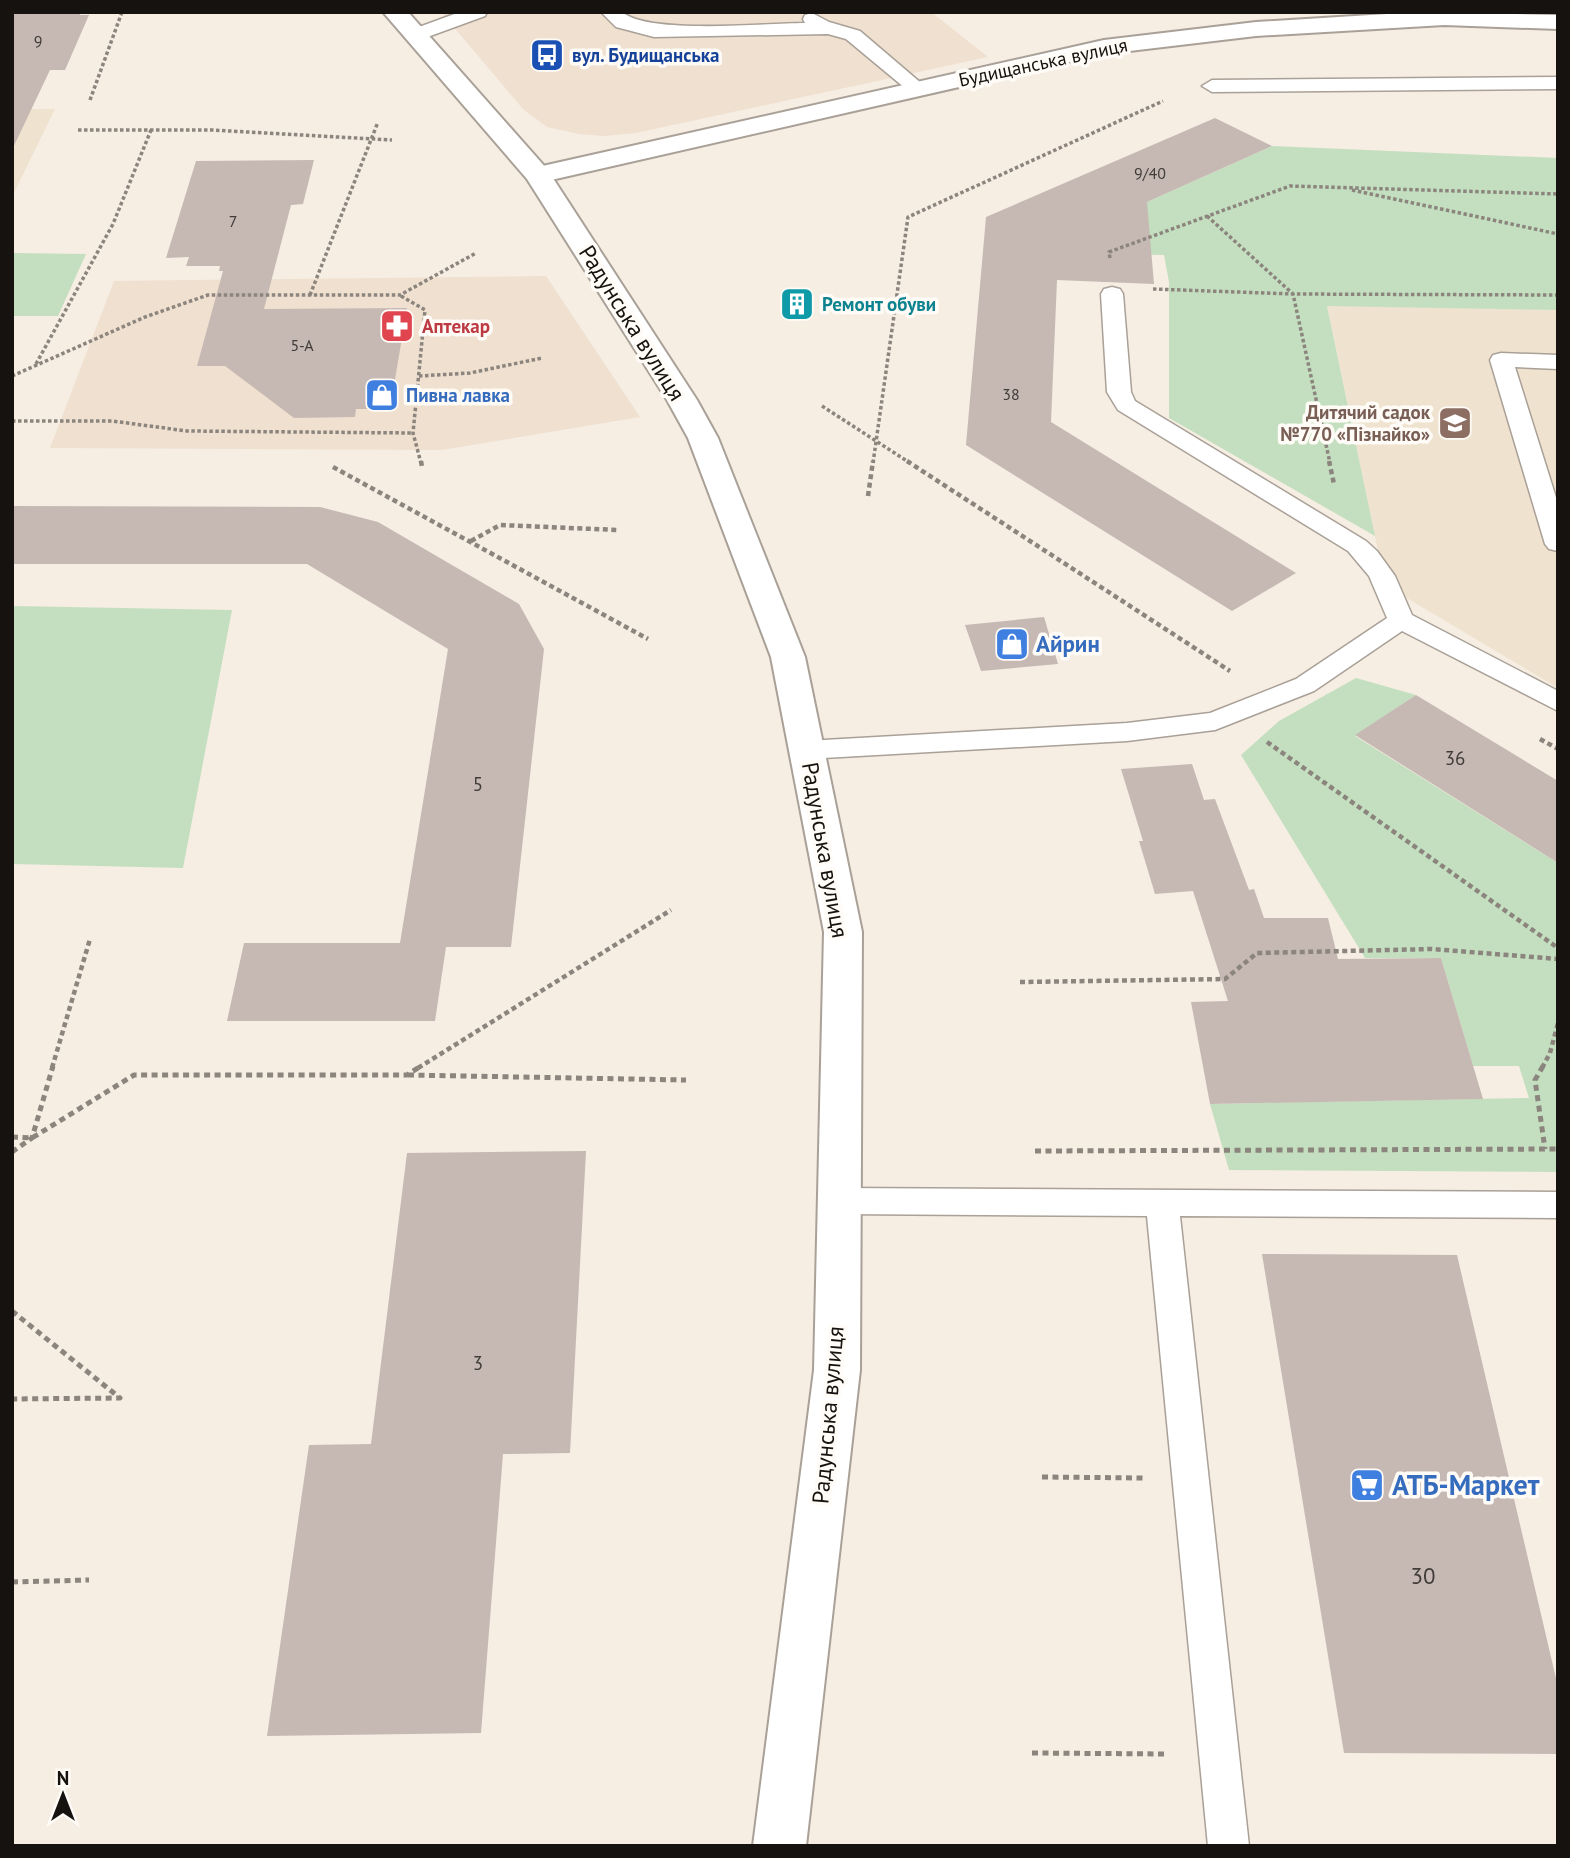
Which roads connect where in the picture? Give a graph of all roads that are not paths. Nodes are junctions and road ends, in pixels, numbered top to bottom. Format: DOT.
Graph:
graph roads {
  1 [pos="395,12"];
  2 [pos="478,12"];
  3 [pos="610,12"];
  4 [pos="706,12"];
  5 [pos="804,12"];
  6 [pos="1558,22"];
  7 [pos="828,28"];
  8 [pos="728,31"];
  9 [pos="415,35"];
  10 [pos="1558,83"];
  11 [pos="1212,86"];
  12 [pos="918,89"];
  13 [pos="538,176"];
  14 [pos="1112,291"];
  15 [pos="1558,362"];
  16 [pos="1558,544"];
  17 [pos="1401,620"];
  18 [pos="1558,702"];
  19 [pos="806,750"];
  20 [pos="839,1201"];
  21 [pos="1162,1203"];
  22 [pos="1557,1206"];
  23 [pos="779,1846"];
  24 [pos="1229,1846"];
  1 -- 9 [label="main road, Радунська вулиця"];
  2 -- 9 [label="lane"];
  3 -- 8 [label="lane"];
  4 -- 8 [label="lane"];
  5 -- 7 [label="lane"];
  6 -- 12 [label="main road, Будищанська вулиця"];
  7 -- 8 [label="lane"];
  7 -- 12 [label="lane"];
  9 -- 13 [label="main road, Радунська вулиця"];
  10 -- 11 [label="lane"];
  12 -- 13 [label="main road, Будищанська вулиця"];
  13 -- 19 [label="main road, Радунська вулиця"];
  14 -- 17 [label="lane"];
  15 -- 16 [label="lane"];
  17 -- 18 [label="lane"];
  17 -- 19 [label="lane"];
  19 -- 20 [label="main road, Радунська вулиця"];
  20 -- 21 [label="lane"];
  20 -- 23 [label="main road, Радунська вулиця"];
  21 -- 22 [label="lane"];
  21 -- 24 [label="lane"];
}
